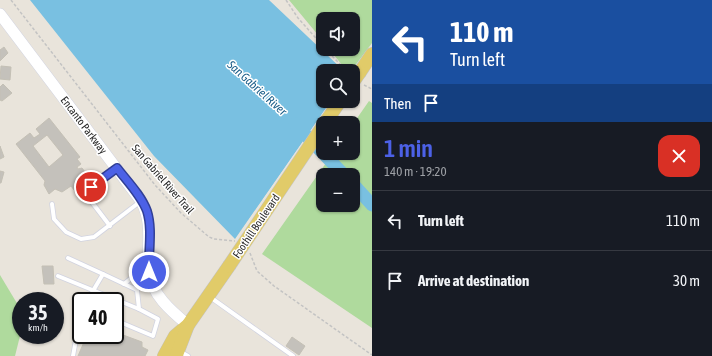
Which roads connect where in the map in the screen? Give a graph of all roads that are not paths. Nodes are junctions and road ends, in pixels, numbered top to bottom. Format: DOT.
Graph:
graph roads {
  1 [pos="0,14"];
  2 [pos="372,54"];
  3 [pos="360,70"];
  4 [pos="316,136"];
  5 [pos="117,168"];
  6 [pos="141,201"];
  7 [pos="52,204"];
  8 [pos="110,226"];
  9 [pos="68,258"];
  10 [pos="149,272"];
  11 [pos="103,274"];
  12 [pos="58,276"];
  13 [pos="124,284"];
  14 [pos="94,290"];
  15 [pos="208,296"];
  16 [pos="139,309"];
  17 [pos="124,324"];
  18 [pos="188,325"];
  19 [pos="75,344"];
  20 [pos="181,354"];
  21 [pos="73,356"];
  22 [pos="164,356"];
  23 [pos="293,356"];
  1 -- 5 [label="street, Encanto Parkway"];
  2 -- 3 [label="main road"];
  4 -- 15 [label="main road, Foothill Boulevard, bridge"];
  5 -- 6 [label="street, Encanto Parkway"];
  5 -- 8 [label="lane"];
  6 -- 8 [label="lane"];
  6 -- 10 [label="street, Encanto Parkway"];
  7 -- 8 [label="lane"];
  9 -- 11 [label="lane"];
  10 -- 13 [label="lane"];
  10 -- 18 [label="street, Encanto Parkway"];
  11 -- 13 [label="lane"];
  11 -- 14 [label="lane"];
  12 -- 14 [label="lane"];
  13 -- 16 [label="lane"];
  14 -- 16 [label="lane"];
  15 -- 18 [label="main road, Foothill Boulevard"];
  15 -- 23 [label="lane"];
  16 -- 17 [label="lane"];
  18 -- 20 [label="main road, Foothill Boulevard"];
  18 -- 22 [label="main road, Foothill Boulevard"];
  19 -- 21 [label="lane"];
}
